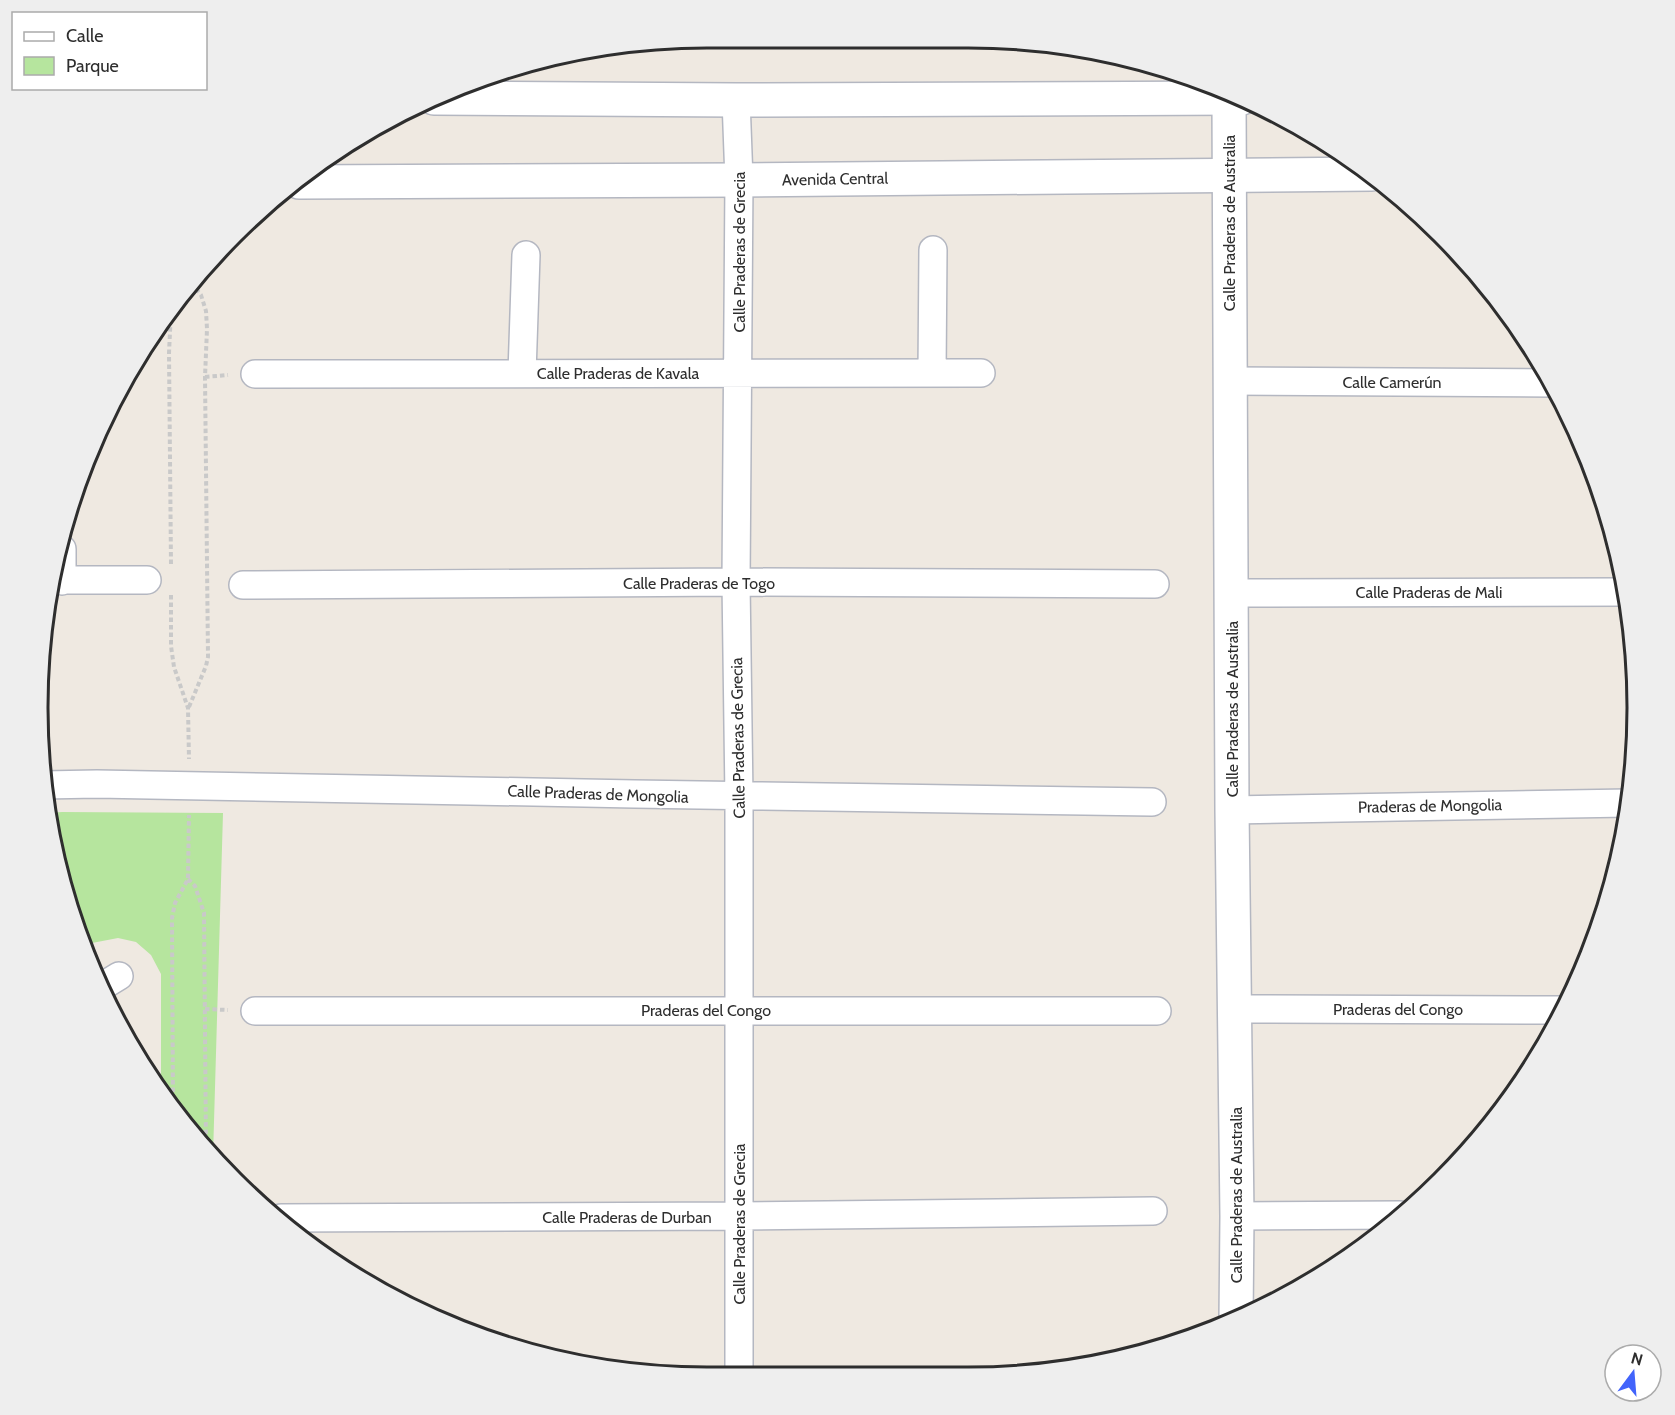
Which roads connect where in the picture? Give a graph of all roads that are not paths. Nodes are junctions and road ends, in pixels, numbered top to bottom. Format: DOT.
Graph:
graph roads {
  1 [pos="455,98"];
  2 [pos="1220,98"];
  3 [pos="736,100"];
  4 [pos="1234,105"];
  5 [pos="1355,174"];
  6 [pos="1229,175"];
  7 [pos="739,180"];
  8 [pos="309,182"];
  9 [pos="933,250"];
  10 [pos="526,255"];
  11 [pos="739,372"];
  12 [pos="522,373"];
  13 [pos="932,373"];
  14 [pos="981,373"];
  15 [pos="255,374"];
  16 [pos="1230,381"];
  17 [pos="1542,383"];
  18 [pos="159,575"];
  19 [pos="61,581"];
  20 [pos="736,582"];
  21 [pos="1155,584"];
  22 [pos="243,585"];
  23 [pos="1616,592"];
  24 [pos="1232,593"];
  25 [pos="53,785"];
  26 [pos="739,798"];
  27 [pos="1152,802"];
  28 [pos="1619,803"];
  29 [pos="1232,810"];
  30 [pos="1234,1009"];
  31 [pos="739,1010"];
  32 [pos="1553,1010"];
  33 [pos="255,1011"];
  34 [pos="1157,1011"];
  35 [pos="1153,1211"];
  36 [pos="1388,1215"];
  37 [pos="740,1216"];
  38 [pos="1237,1216"];
  39 [pos="291,1218"];
  40 [pos="1236,1310"];
  41 [pos="739,1367"];
  1 -- 3 [label="main road"];
  2 -- 3 [label="main road"];
  3 -- 7 [label="street, Calle Praderas de Grecia"];
  4 -- 6 [label="main road, Calle Praderas de Australia"];
  5 -- 6 [label="main road, Avenida Central"];
  6 -- 7 [label="main road, Avenida Central"];
  6 -- 16 [label="main road, Calle Praderas de Australia"];
  7 -- 8 [label="main road, Avenida Central"];
  7 -- 11 [label="street, Calle Praderas de Grecia"];
  9 -- 13 [label="street"];
  10 -- 12 [label="street, Calle Praderas de Kavala"];
  11 -- 12 [label="street, Calle Praderas de Kavala"];
  11 -- 13 [label="street, Calle Praderas de Kavala"];
  11 -- 20 [label="street, Calle Praderas de Grecia"];
  12 -- 15 [label="street, Calle Praderas de Kavala"];
  13 -- 14 [label="street, Calle Praderas de Kavala"];
  16 -- 17 [label="street, Calle Camerún"];
  16 -- 24 [label="main road, Calle Praderas de Australia"];
  18 -- 19 [label="street"];
  20 -- 21 [label="street, Calle Praderas de Togo"];
  20 -- 22 [label="street, Calle Praderas de Togo"];
  20 -- 26 [label="street, Calle Praderas de Grecia"];
  23 -- 24 [label="street, Calle Praderas de Mali"];
  24 -- 29 [label="main road, Calle Praderas de Australia"];
  25 -- 26 [label="street, Calle Praderas de Mongolia"];
  26 -- 27 [label="street, Calle Praderas de Mongolia"];
  26 -- 31 [label="street, Calle Praderas de Grecia"];
  28 -- 29 [label="street, Praderas de Mongolia"];
  29 -- 30 [label="main road, Calle Praderas de Australia"];
  30 -- 32 [label="street, Praderas del Congo"];
  30 -- 38 [label="main road, Calle Praderas de Australia"];
  31 -- 33 [label="street, Praderas del Congo"];
  31 -- 34 [label="street, Praderas del Congo"];
  31 -- 37 [label="street, Calle Praderas de Grecia"];
  35 -- 37 [label="street, Calle Praderas de Durban"];
  36 -- 38 [label="street"];
  37 -- 39 [label="street, Calle Praderas de Durban"];
  37 -- 41 [label="street, Calle Praderas de Grecia"];
  38 -- 40 [label="main road, Calle Praderas de Australia"];
}
